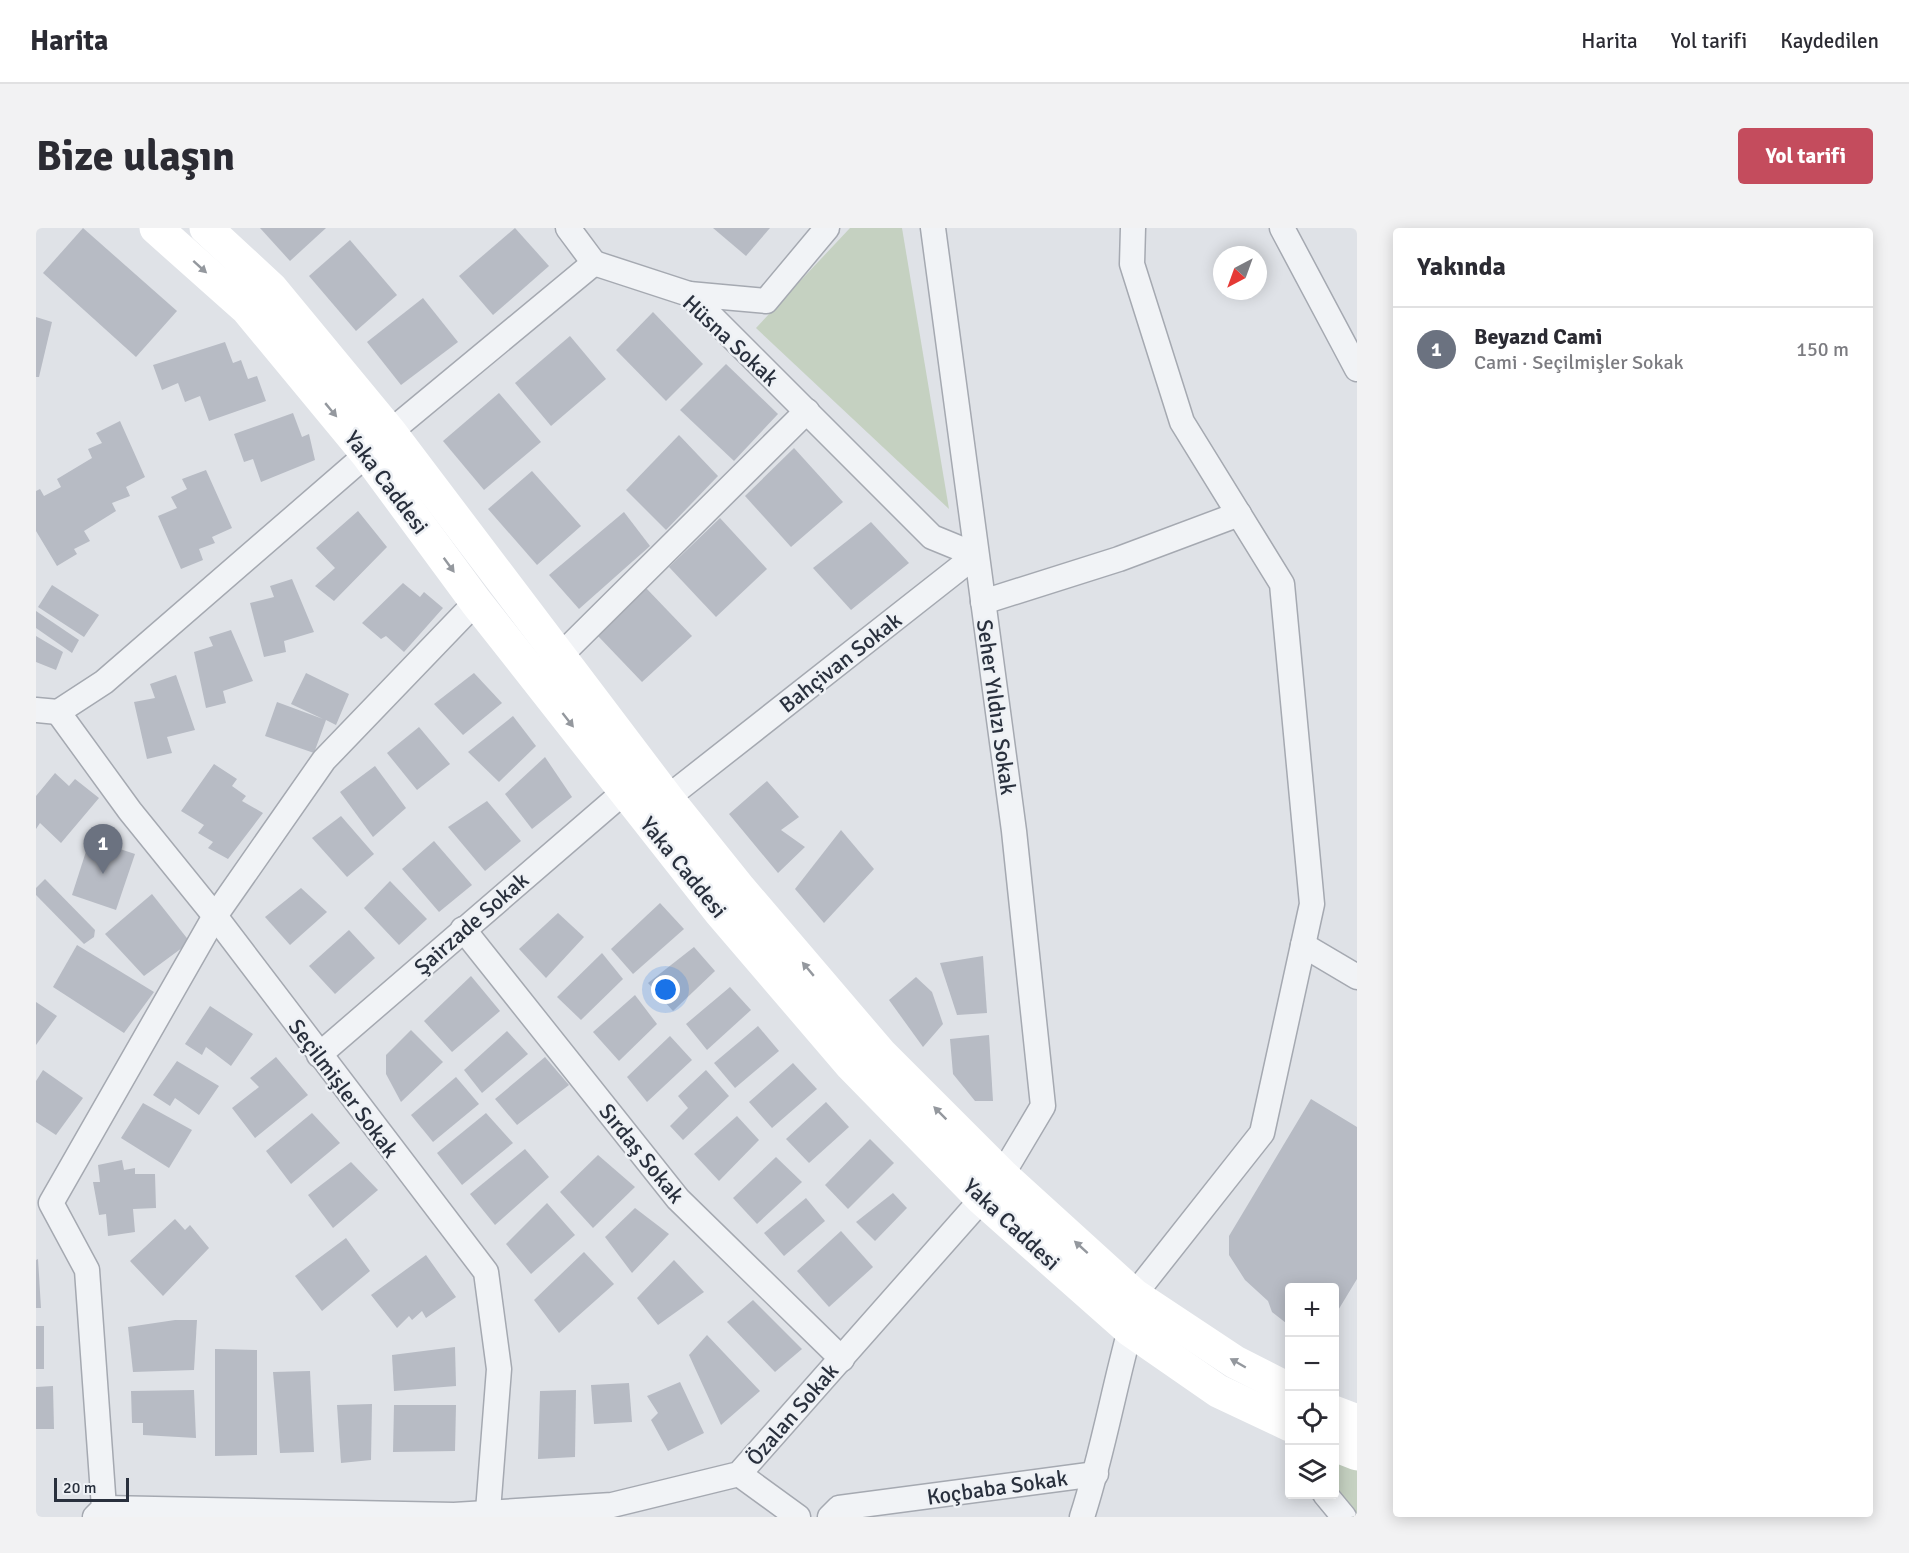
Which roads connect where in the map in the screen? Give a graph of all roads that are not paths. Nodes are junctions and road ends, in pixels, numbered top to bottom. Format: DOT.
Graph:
graph roads {
  1 [pos="156,228"];
  2 [pos="206,228"];
  3 [pos="568,228"];
  4 [pos="827,228"];
  5 [pos="933,228"];
  6 [pos="1133,228"];
  7 [pos="1282,228"];
  8 [pos="594,263"];
  9 [pos="689,294"];
  10 [pos="1357,369"];
  11 [pos="807,411"];
  12 [pos="379,443"];
  13 [pos="1239,514"];
  14 [pos="976,555"];
  15 [pos="476,602"];
  16 [pos="983,602"];
  17 [pos="559,657"];
  18 [pos="47,711"];
  19 [pos="624,792"];
  20 [pos="667,798"];
  21 [pos="215,916"];
  22 [pos="463,929"];
  23 [pos="1303,945"];
  24 [pos="1357,977"];
  25 [pos="319,1055"];
  26 [pos="992,1187"];
  27 [pos="41,1199"];
  28 [pos="1134,1295"];
  29 [pos="1130,1330"];
  30 [pos="842,1359"];
  31 [pos="1285,1387"];
  32 [pos="1339,1414"];
  33 [pos="1357,1421"];
  34 [pos="1285,1423"];
  35 [pos="1339,1447"];
  36 [pos="1357,1454"];
  37 [pos="740,1474"];
  38 [pos="1096,1474"];
  39 [pos="1329,1499"];
  40 [pos="488,1511"];
  41 [pos="100,1513"];
  42 [pos="454,1516"];
  43 [pos="798,1517"];
  44 [pos="830,1517"];
  45 [pos="1082,1517"];
  46 [pos="1344,1517"];
  1 -- 12 [label="street, Yaka Caddesi, one-way"];
  2 -- 12 [label="street, Yaka Caddesi"];
  3 -- 8 [label="street"];
  4 -- 9 [label="street"];
  5 -- 14 [label="street, Seher Yıldızı Sokak"];
  6 -- 13 [label="street"];
  7 -- 10 [label="street"];
  8 -- 9 [label="street, Hüsna Sokak"];
  8 -- 12 [label="street"];
  9 -- 11 [label="street, Hüsna Sokak"];
  11 -- 14 [label="street, Hüsna Sokak"];
  11 -- 17 [label="street"];
  12 -- 15 [label="street, Yaka Caddesi, one-way"];
  12 -- 17 [label="street, Yaka Caddesi"];
  12 -- 18 [label="street"];
  13 -- 16 [label="street"];
  13 -- 23 [label="street"];
  14 -- 16 [label="street, Seher Yıldızı Sokak"];
  14 -- 20 [label="street, Bahçivan Sokak"];
  15 -- 19 [label="street, Yaka Caddesi, one-way"];
  15 -- 21 [label="street"];
  16 -- 26 [label="street, Seher Yıldızı Sokak"];
  17 -- 20 [label="street, Yaka Caddesi"];
  18 -- 21 [label="street, Seçilmişler Sokak"];
  19 -- 22 [label="street, Şairzade Sokak"];
  19 -- 26 [label="street, Yaka Caddesi"];
  26 -- 20 [label="street, Yaka Caddesi, one-way"];
  21 -- 25 [label="street, Seçilmişler Sokak"];
  21 -- 27 [label="street"];
  22 -- 25 [label="street, Şairzade Sokak"];
  22 -- 30 [label="street, Sırdaş Sokak"];
  23 -- 24 [label="street"];
  23 -- 28 [label="street"];
  25 -- 40 [label="street, Seçilmişler Sokak"];
  28 -- 26 [label="street, Yaka Caddesi, one-way"];
  26 -- 29 [label="street, Yaka Caddesi"];
  26 -- 30 [label="street, Özalan Sokak"];
  27 -- 41 [label="street"];
  31 -- 28 [label="street, Yaka Caddesi, one-way"];
  29 -- 34 [label="street, Yaka Caddesi"];
  29 -- 38 [label="street"];
  30 -- 37 [label="street, Özalan Sokak"];
  32 -- 33 [label="street"];
  35 -- 36 [label="street"];
  37 -- 40 [label="street, Özalan Sokak"];
  37 -- 43 [label="street"];
  38 -- 44 [label="street, Koçbaba Sokak"];
  38 -- 45 [label="street"];
  39 -- 46 [label="street"];
  40 -- 42 [label="street, Özalan Sokak"];
  41 -- 42 [label="street, Özalan Sokak"];
}
